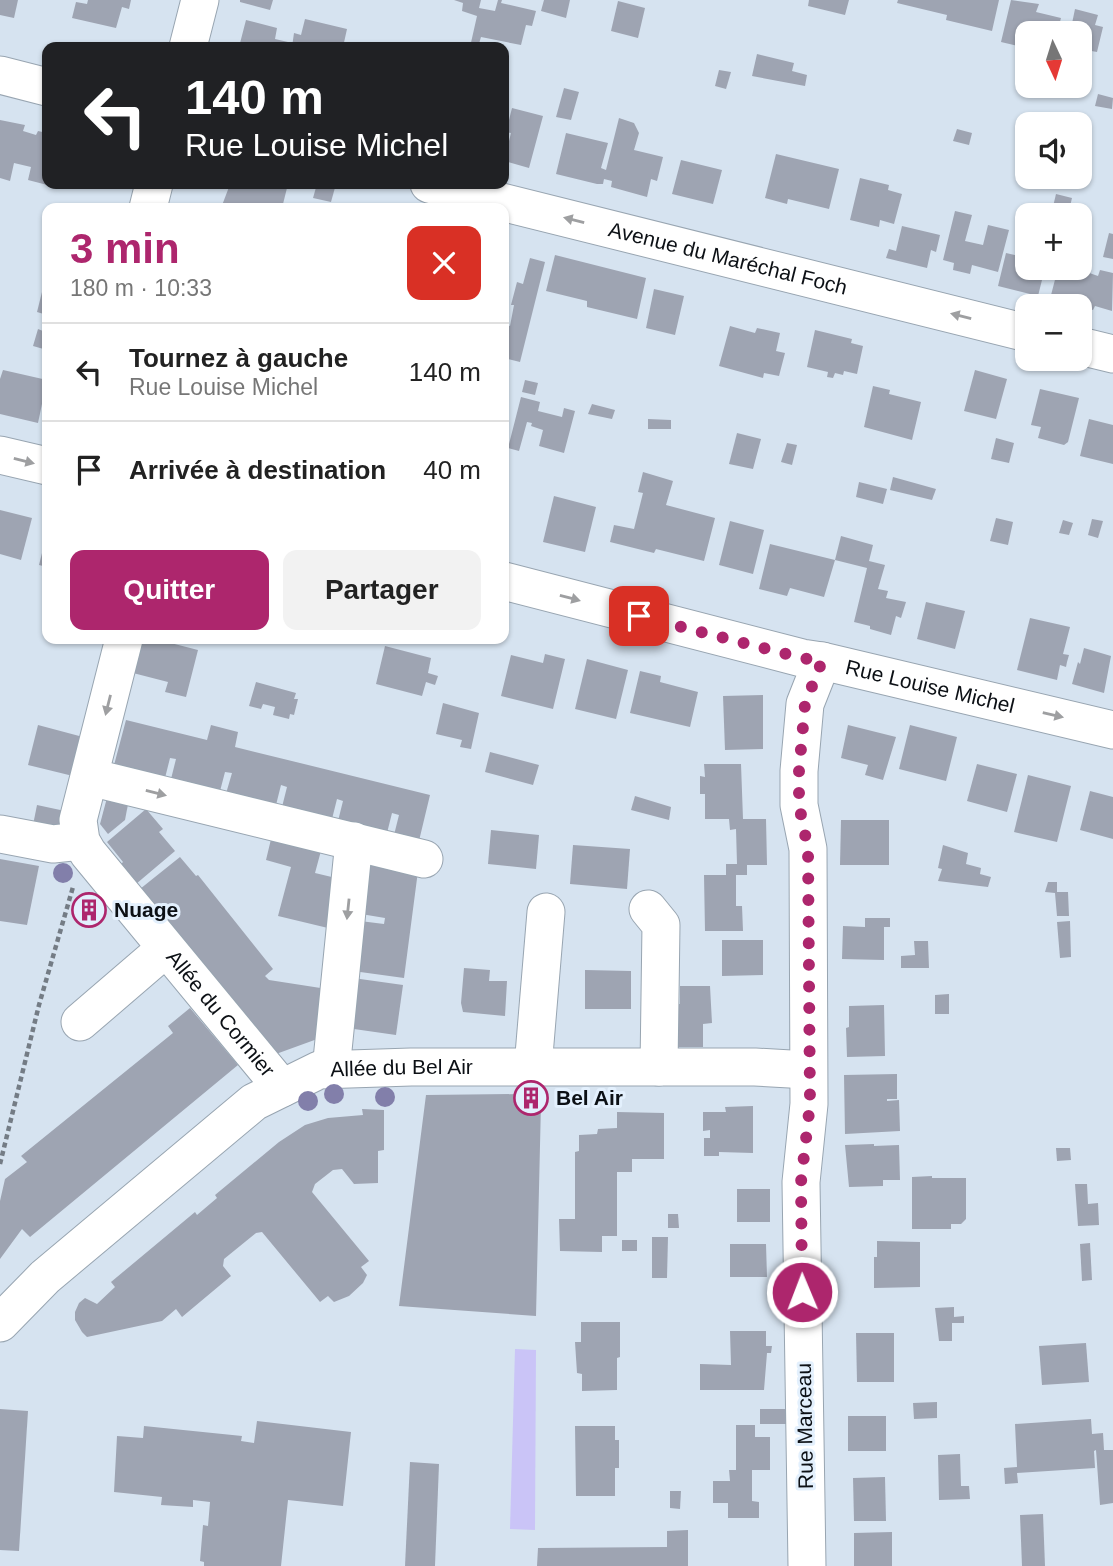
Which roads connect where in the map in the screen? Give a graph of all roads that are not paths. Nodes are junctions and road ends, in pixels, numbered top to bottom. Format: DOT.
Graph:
graph roads {
  1 [pos="200,0"];
  2 [pos="189,42"];
  3 [pos="0,75"];
  4 [pos="42,87"];
  5 [pos="449,189"];
  6 [pos="505,203"];
  7 [pos="509,204"];
  8 [pos="1015,330"];
  9 [pos="1092,349"];
  10 [pos="1113,354"];
  11 [pos="0,455"];
  12 [pos="42,465"];
  13 [pos="509,582"];
  14 [pos="123,644"];
  15 [pos="822,661"];
  16 [pos="1113,730"];
  17 [pos="90,777"];
  18 [pos="0,834"];
  19 [pos="81,841"];
  20 [pos="354,841"];
  21 [pos="424,859"];
  22 [pos="648,909"];
  23 [pos="546,912"];
  24 [pos="165,949"];
  25 [pos="80,1022"];
  26 [pos="533,1067"];
  27 [pos="660,1067"];
  28 [pos="331,1070"];
  29 [pos="808,1070"];
  30 [pos="282,1088"];
  31 [pos="0,1323"];
  32 [pos="807,1566"];
  1 -- 2 [label="street"];
  3 -- 4 [label="street"];
  6 -- 5 [label="street, Avenue du Maréchal Foch, one-way"];
  8 -- 7 [label="street, Avenue du Maréchal Foch, one-way"];
  9 -- 10 [label="street"];
  11 -- 12 [label="street, one-way"];
  13 -- 15 [label="street, Rue Louise Michel, one-way"];
  14 -- 17 [label="street, one-way"];
  15 -- 16 [label="street, Rue Louise Michel, one-way"];
  15 -- 29 [label="street, Rue Marceau"];
  17 -- 19 [label="street"];
  17 -- 20 [label="street, one-way"];
  18 -- 19 [label="street"];
  19 -- 24 [label="street, Allée du Cormier"];
  20 -- 21 [label="street"];
  20 -- 28 [label="street, one-way"];
  22 -- 27 [label="street"];
  23 -- 26 [label="street"];
  24 -- 25 [label="street"];
  24 -- 30 [label="street, Allée du Cormier"];
  26 -- 27 [label="street, Allée du Bel Air"];
  26 -- 28 [label="street, Allée du Bel Air"];
  27 -- 29 [label="street, Allée du Bel Air"];
  28 -- 30 [label="street, Allée du Bel Air"];
  29 -- 32 [label="street, Rue Marceau"];
  30 -- 31 [label="street, Allée du Bel Air"];
}
